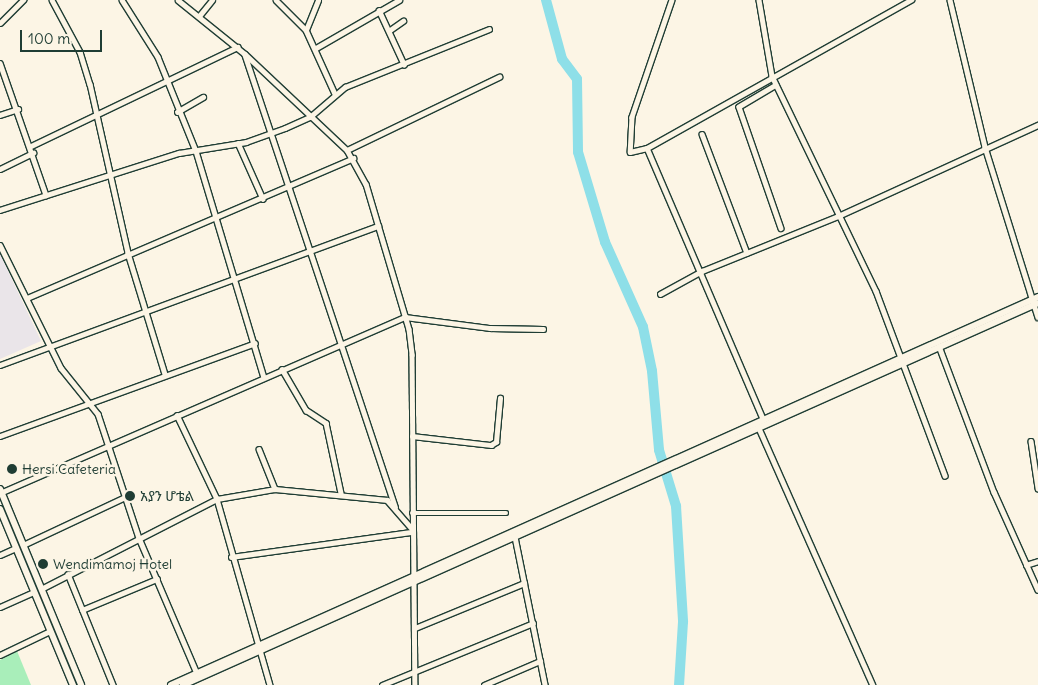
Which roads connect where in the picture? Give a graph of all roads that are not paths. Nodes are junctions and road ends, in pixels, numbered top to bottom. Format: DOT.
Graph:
graph roads {
  1 [pos="23,0"];
  2 [pos="52,0"];
  3 [pos="122,0"];
  4 [pos="178,0"];
  5 [pos="212,0"];
  6 [pos="276,0"];
  7 [pos="318,0"];
  8 [pos="399,0"];
  9 [pos="672,0"];
  10 [pos="759,0"];
  11 [pos="911,0"];
  12 [pos="950,0"];
  13 [pos="379,10"];
  14 [pos="200,15"];
  15 [pos="403,21"];
  16 [pos="0,23"];
  17 [pos="488,29"];
  18 [pos="306,30"];
  19 [pos="390,30"];
  20 [pos="238,48"];
  21 [pos="316,48"];
  22 [pos="245,54"];
  23 [pos="0,63"];
  24 [pos="404,64"];
  25 [pos="772,76"];
  26 [pos="499,77"];
  27 [pos="166,81"];
  28 [pos="776,85"];
  29 [pos="334,94"];
  30 [pos="203,97"];
  31 [pos="18,109"];
  32 [pos="177,112"];
  33 [pos="96,114"];
  34 [pos="0,115"];
  35 [pos="310,117"];
  36 [pos="1038,125"];
  37 [pos="272,132"];
  38 [pos="702,134"];
  39 [pos="238,143"];
  40 [pos="31,146"];
  41 [pos="647,148"];
  42 [pos="985,148"];
  43 [pos="347,150"];
  44 [pos="196,151"];
  45 [pos="33,154"];
  46 [pos="354,158"];
  47 [pos="0,169"];
  48 [pos="110,175"];
  49 [pos="287,188"];
  50 [pos="46,195"];
  51 [pos="263,199"];
  52 [pos="0,210"];
  53 [pos="838,216"];
  54 [pos="215,220"];
  55 [pos="378,226"];
  56 [pos="781,228"];
  57 [pos="0,245"];
  58 [pos="128,253"];
  59 [pos="310,253"];
  60 [pos="747,253"];
  61 [pos="702,271"];
  62 [pos="235,278"];
  63 [pos="660,294"];
  64 [pos="27,298"];
  65 [pos="1035,301"];
  66 [pos="147,311"];
  67 [pos="405,317"];
  68 [pos="1038,317"];
  69 [pos="543,329"];
  70 [pos="342,342"];
  71 [pos="255,343"];
  72 [pos="939,346"];
  73 [pos="50,348"];
  74 [pos="900,360"];
  75 [pos="0,365"];
  76 [pos="282,369"];
  77 [pos="165,374"];
  78 [pos="264,377"];
  79 [pos="500,398"];
  80 [pos="91,401"];
  81 [pos="177,415"];
  82 [pos="763,419"];
  83 [pos="757,425"];
  84 [pos="0,436"];
  85 [pos="412,436"];
  86 [pos="1031,441"];
  87 [pos="108,444"];
  88 [pos="259,449"];
  89 [pos="945,476"];
  90 [pos="630,482"];
  91 [pos="1038,488"];
  92 [pos="275,489"];
  93 [pos="0,492"];
  94 [pos="341,493"];
  95 [pos="125,497"];
  96 [pos="217,499"];
  97 [pos="395,506"];
  98 [pos="0,509"];
  99 [pos="412,513"];
  100 [pos="506,513"];
  101 [pos="412,531"];
  102 [pos="515,537"];
  103 [pos="139,538"];
  104 [pos="23,545"];
  105 [pos="16,548"];
  106 [pos="0,555"];
  107 [pos="232,557"];
  108 [pos="1038,561"];
  109 [pos="1026,565"];
  110 [pos="68,574"];
  111 [pos="417,578"];
  112 [pos="157,579"];
  113 [pos="524,583"];
  114 [pos="41,588"];
  115 [pos="1038,590"];
  116 [pos="34,592"];
  117 [pos="0,607"];
  118 [pos="82,610"];
  119 [pos="532,623"];
  120 [pos="415,628"];
  121 [pos="50,631"];
  122 [pos="261,647"];
  123 [pos="0,655"];
  124 [pos="540,661"];
  125 [pos="415,672"];
  126 [pos="196,679"];
  127 [pos="73,685"];
  128 [pos="81,685"];
  129 [pos="114,685"];
  130 [pos="172,685"];
  131 [pos="184,685"];
  132 [pos="270,685"];
  133 [pos="382,685"];
  134 [pos="415,685"];
  135 [pos="484,685"];
  136 [pos="545,685"];
  137 [pos="873,685"];
  1 -- 16 [label="street"];
  2 -- 33 [label="street"];
  3 -- 27 [label="street"];
  4 -- 14 [label="street"];
  5 -- 14 [label="street"];
  6 -- 18 [label="street"];
  7 -- 18 [label="street"];
  8 -- 13 [label="street"];
  9 -- 41 [label="street"];
  10 -- 25 [label="street"];
  11 -- 25 [label="street"];
  12 -- 42 [label="street"];
  13 -- 19 [label="street"];
  13 -- 21 [label="street"];
  14 -- 20 [label="street"];
  15 -- 19 [label="street"];
  17 -- 24 [label="street"];
  18 -- 21 [label="street"];
  19 -- 24 [label="street"];
  20 -- 22 [label="street"];
  20 -- 27 [label="street"];
  21 -- 29 [label="street"];
  22 -- 35 [label="street"];
  22 -- 37 [label="street"];
  23 -- 31 [label="street"];
  24 -- 29 [label="street"];
  25 -- 28 [label="street"];
  25 -- 41 [label="street"];
  26 -- 43 [label="street"];
  27 -- 32 [label="street"];
  27 -- 33 [label="street"];
  28 -- 53 [label="street"];
  28 -- 56 [label="street"];
  29 -- 35 [label="street"];
  30 -- 32 [label="street"];
  31 -- 34 [label="street"];
  31 -- 40 [label="street"];
  32 -- 44 [label="street"];
  33 -- 40 [label="street"];
  33 -- 48 [label="street"];
  35 -- 37 [label="street"];
  35 -- 43 [label="street"];
  36 -- 42 [label="street"];
  37 -- 39 [label="street"];
  37 -- 49 [label="street"];
  38 -- 60 [label="street"];
  39 -- 44 [label="street"];
  39 -- 51 [label="street"];
  40 -- 45 [label="street"];
  41 -- 61 [label="street"];
  42 -- 53 [label="street"];
  42 -- 65 [label="street"];
  43 -- 46 [label="street"];
  44 -- 48 [label="street"];
  44 -- 54 [label="street"];
  45 -- 47 [label="street"];
  45 -- 50 [label="street"];
  46 -- 49 [label="street"];
  46 -- 55 [label="street"];
  48 -- 50 [label="street"];
  48 -- 58 [label="street"];
  49 -- 51 [label="street"];
  49 -- 59 [label="street"];
  50 -- 52 [label="street"];
  51 -- 54 [label="street"];
  53 -- 60 [label="street"];
  53 -- 74 [label="street"];
  54 -- 58 [label="street"];
  54 -- 62 [label="street"];
  55 -- 59 [label="street"];
  55 -- 67 [label="street"];
  57 -- 64 [label="street"];
  58 -- 64 [label="street"];
  58 -- 66 [label="street"];
  59 -- 62 [label="street"];
  59 -- 70 [label="street"];
  60 -- 61 [label="street"];
  61 -- 63 [label="street"];
  61 -- 82 [label="street"];
  62 -- 66 [label="street"];
  62 -- 71 [label="street"];
  64 -- 73 [label="street"];
  65 -- 68 [label="street"];
  65 -- 72 [label="main road"];
  65 -- 74 [label="main road"];
  66 -- 73 [label="street"];
  66 -- 77 [label="street"];
  67 -- 69 [label="street"];
  67 -- 70 [label="street"];
  67 -- 85 [label="street"];
  70 -- 76 [label="street"];
  70 -- 97 [label="street"];
  71 -- 77 [label="street"];
  71 -- 78 [label="street"];
  72 -- 74 [label="main road"];
  72 -- 109 [label="street"];
  73 -- 75 [label="street"];
  73 -- 80 [label="street"];
  74 -- 82 [label="main road"];
  74 -- 83 [label="main road"];
  74 -- 89 [label="street"];
  76 -- 78 [label="street"];
  76 -- 94 [label="street"];
  77 -- 80 [label="street"];
  78 -- 81 [label="street"];
  79 -- 85 [label="street"];
  80 -- 84 [label="street"];
  80 -- 87 [label="street"];
  81 -- 87 [label="street"];
  81 -- 96 [label="street"];
  82 -- 83 [label="main road"];
  83 -- 90 [label="main road"];
  83 -- 90 [label="main road"];
  83 -- 137 [label="street"];
  85 -- 99 [label="street"];
  86 -- 91 [label="street"];
  87 -- 93 [label="street"];
  87 -- 95 [label="street"];
  88 -- 92 [label="street"];
  90 -- 102 [label="main road"];
  90 -- 111 [label="main road"];
  92 -- 94 [label="street"];
  92 -- 96 [label="street"];
  93 -- 104 [label="main road"];
  94 -- 97 [label="street"];
  95 -- 103 [label="street"];
  95 -- 104 [label="street"];
  96 -- 103 [label="street"];
  96 -- 107 [label="street"];
  97 -- 101 [label="street"];
  98 -- 105 [label="main road"];
  99 -- 100 [label="street"];
  99 -- 101 [label="street"];
  101 -- 107 [label="street"];
  101 -- 111 [label="street"];
  102 -- 111 [label="main road"];
  102 -- 113 [label="street"];
  103 -- 110 [label="street"];
  103 -- 112 [label="street"];
  104 -- 114 [label="main road"];
  105 -- 106 [label="street"];
  105 -- 116 [label="main road"];
  107 -- 122 [label="street"];
  108 -- 109 [label="street"];
  109 -- 115 [label="street"];
  110 -- 114 [label="street"];
  110 -- 118 [label="street"];
  111 -- 120 [label="street"];
  111 -- 122 [label="main road"];
  112 -- 118 [label="street"];
  112 -- 126 [label="street"];
  113 -- 119 [label="street"];
  113 -- 120 [label="street"];
  114 -- 128 [label="main road"];
  116 -- 117 [label="street"];
  116 -- 121 [label="main road"];
  118 -- 129 [label="street"];
  119 -- 124 [label="street"];
  119 -- 125 [label="street"];
  120 -- 125 [label="street"];
  121 -- 123 [label="street"];
  121 -- 127 [label="main road"];
  122 -- 126 [label="main road"];
  122 -- 132 [label="street"];
  124 -- 135 [label="street"];
  124 -- 136 [label="street"];
  125 -- 133 [label="street"];
  125 -- 134 [label="street"];
  126 -- 130 [label="main road"];
  126 -- 131 [label="main road"];
}
